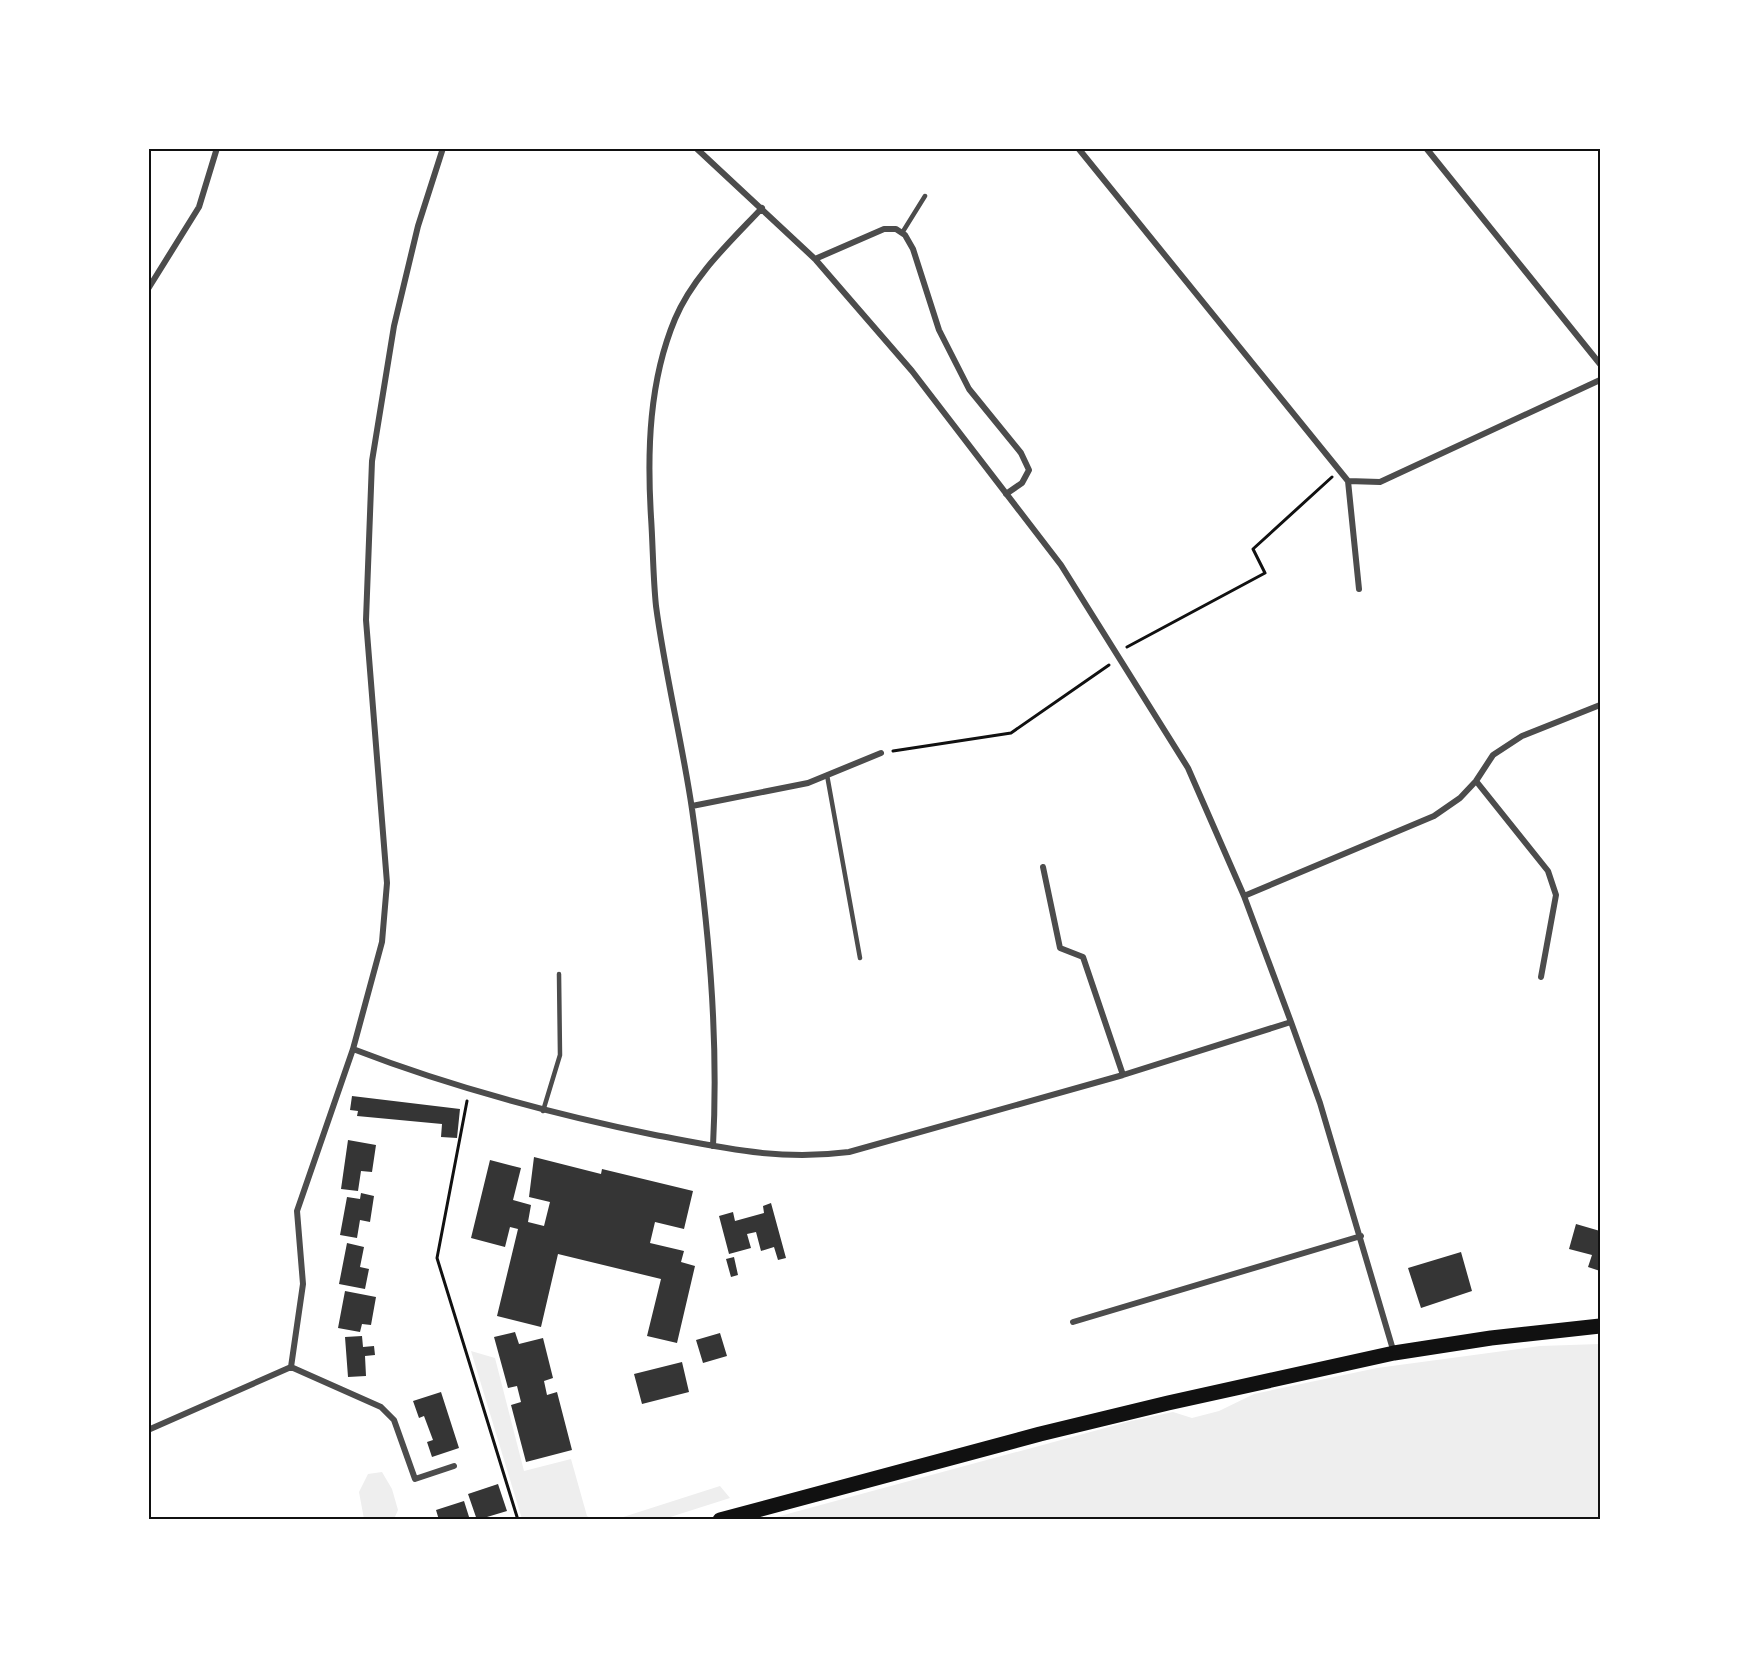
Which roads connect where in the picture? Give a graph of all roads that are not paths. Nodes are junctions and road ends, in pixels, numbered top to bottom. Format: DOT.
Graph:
graph roads {
  1 [pos="218,148"];
  2 [pos="443,148"];
  3 [pos="696,148"];
  4 [pos="1078,148"];
  5 [pos="1425,148"];
  6 [pos="925,196"];
  7 [pos="762,207"];
  8 [pos="902,232"];
  9 [pos="815,259"];
  10 [pos="148,288"];
  11 [pos="1600,364"];
  12 [pos="1600,380"];
  13 [pos="1348,481"];
  14 [pos="1006,494"];
  15 [pos="1359,590"];
  16 [pos="1600,705"];
  17 [pos="881,753"];
  18 [pos="827,776"];
  19 [pos="1476,781"];
  20 [pos="692,806"];
  21 [pos="1043,867"];
  22 [pos="1244,896"];
  23 [pos="860,958"];
  24 [pos="559,974"];
  25 [pos="1540,977"];
  26 [pos="1292,1022"];
  27 [pos="353,1049"];
  28 [pos="1123,1075"];
  29 [pos="543,1111"];
  30 [pos="713,1146"];
  31 [pos="1361,1236"];
  32 [pos="1073,1322"];
  33 [pos="1600,1326"];
  34 [pos="1394,1353"];
  35 [pos="291,1367"];
  36 [pos="148,1430"];
  37 [pos="454,1466"];
  38 [pos="720,1520"];
  1 -- 10 [label="street"];
  2 -- 27 [label="street"];
  3 -- 7 [label="street"];
  4 -- 13 [label="street"];
  5 -- 11 [label="street"];
  6 -- 8 [label="lane"];
  7 -- 9 [label="street"];
  7 -- 20 [label="street"];
  8 -- 9 [label="street"];
  8 -- 14 [label="street"];
  9 -- 14 [label="street"];
  12 -- 13 [label="street"];
  13 -- 15 [label="street"];
  14 -- 22 [label="street"];
  16 -- 19 [label="street"];
  17 -- 18 [label="street"];
  18 -- 20 [label="street"];
  18 -- 23 [label="lane"];
  19 -- 22 [label="street"];
  19 -- 25 [label="street"];
  20 -- 30 [label="street"];
  21 -- 28 [label="street"];
  22 -- 26 [label="street"];
  24 -- 29 [label="lane"];
  26 -- 28 [label="street"];
  26 -- 31 [label="street"];
  27 -- 29 [label="street"];
  27 -- 35 [label="street"];
  28 -- 30 [label="street"];
  29 -- 30 [label="street"];
  31 -- 32 [label="street"];
  31 -- 34 [label="street"];
  33 -- 34 [label="highway"];
  34 -- 38 [label="highway"];
  35 -- 36 [label="street"];
  35 -- 37 [label="street"];
}
